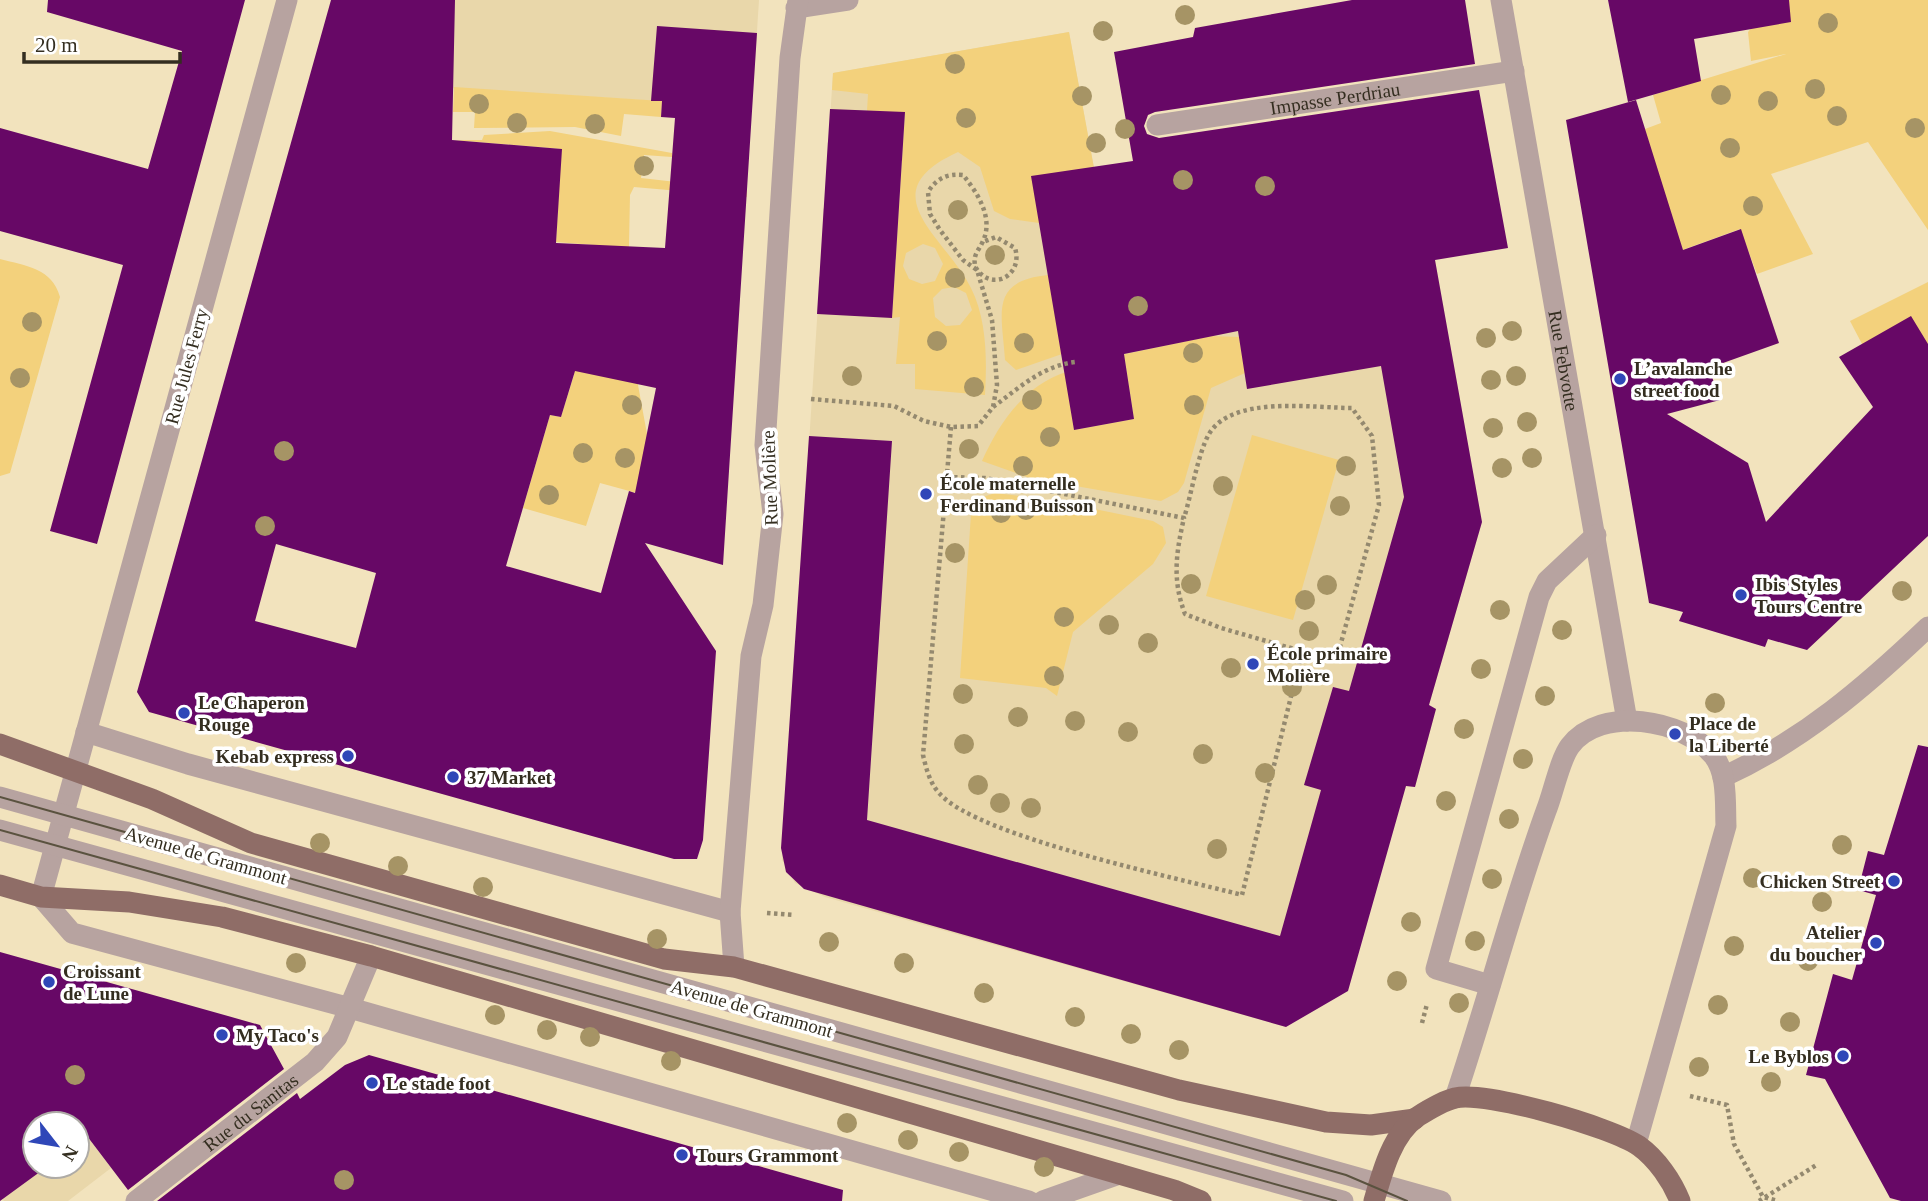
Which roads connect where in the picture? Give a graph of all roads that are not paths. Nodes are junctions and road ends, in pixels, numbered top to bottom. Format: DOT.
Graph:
graph roads {
  1 [pos="287,0"];
  2 [pos="848,0"];
  3 [pos="1501,0"];
  4 [pos="797,4"];
  5 [pos="1514,71"];
  6 [pos="1157,125"];
  7 [pos="1596,535"];
  8 [pos="1928,628"];
  9 [pos="1627,721"];
  10 [pos="86,732"];
  11 [pos="0,744"];
  12 [pos="76,769"];
  13 [pos="1723,777"];
  14 [pos="0,797"];
  15 [pos="64,815"];
  16 [pos="0,830"];
  17 [pos="56,845"];
  18 [pos="0,885"];
  19 [pos="41,897"];
  20 [pos="730,912"];
  21 [pos="371,956"];
  22 [pos="734,967"];
  23 [pos="1490,985"];
  24 [pos="350,1008"];
  25 [pos="1455,1098"];
  26 [pos="1415,1119"];
  27 [pos="1636,1144"];
  28 [pos="1119,1174"];
  29 [pos="1376,1192"];
  30 [pos="136,1201"];
  31 [pos="1029,1201"];
  32 [pos="1043,1201"];
  33 [pos="1201,1201"];
  34 [pos="1343,1201"];
  35 [pos="1441,1201"];
  36 [pos="1680,1201"];
  1 -- 10 [label="street, Rue Jules Ferry"];
  2 -- 4 [label="street"];
  3 -- 5 [label="street, Rue Febvotte"];
  4 -- 20 [label="street, Rue Molière"];
  5 -- 6 [label="street, Impasse Perdriau"];
  5 -- 7 [label="street, Rue Febvotte"];
  7 -- 9 [label="street, Rue Febvotte"];
  7 -- 23 [label="street"];
  8 -- 13 [label="street"];
  9 -- 13 [label="street"];
  9 -- 23 [label="street"];
  10 -- 12 [label="street"];
  10 -- 20 [label="street"];
  11 -- 12 [label="main road, Avenue de Grammont"];
  12 -- 15 [label="street"];
  12 -- 22 [label="main road, Avenue de Grammont"];
  13 -- 27 [label="street"];
  14 -- 15 [label="street, Avenue de Grammont"];
  15 -- 17 [label="street"];
  15 -- 29 [label="street, Avenue de Grammont"];
  16 -- 17 [label="street, Avenue de Grammont"];
  17 -- 19 [label="street"];
  17 -- 34 [label="street, Avenue de Grammont"];
  18 -- 19 [label="main road"];
  19 -- 21 [label="main road"];
  19 -- 24 [label="street"];
  20 -- 22 [label="street, Rue Molière"];
  21 -- 24 [label="street"];
  21 -- 28 [label="main road"];
  22 -- 26 [label="main road, Avenue de Grammont"];
  23 -- 25 [label="street"];
  24 -- 30 [label="street, Rue du Sanitas"];
  24 -- 31 [label="street"];
  25 -- 26 [label="main road"];
  25 -- 27 [label="main road"];
  26 -- 29 [label="main road"];
  27 -- 36 [label="main road"];
  28 -- 32 [label="street"];
  28 -- 33 [label="main road"];
  29 -- 35 [label="street, Avenue de Grammont"];
}
